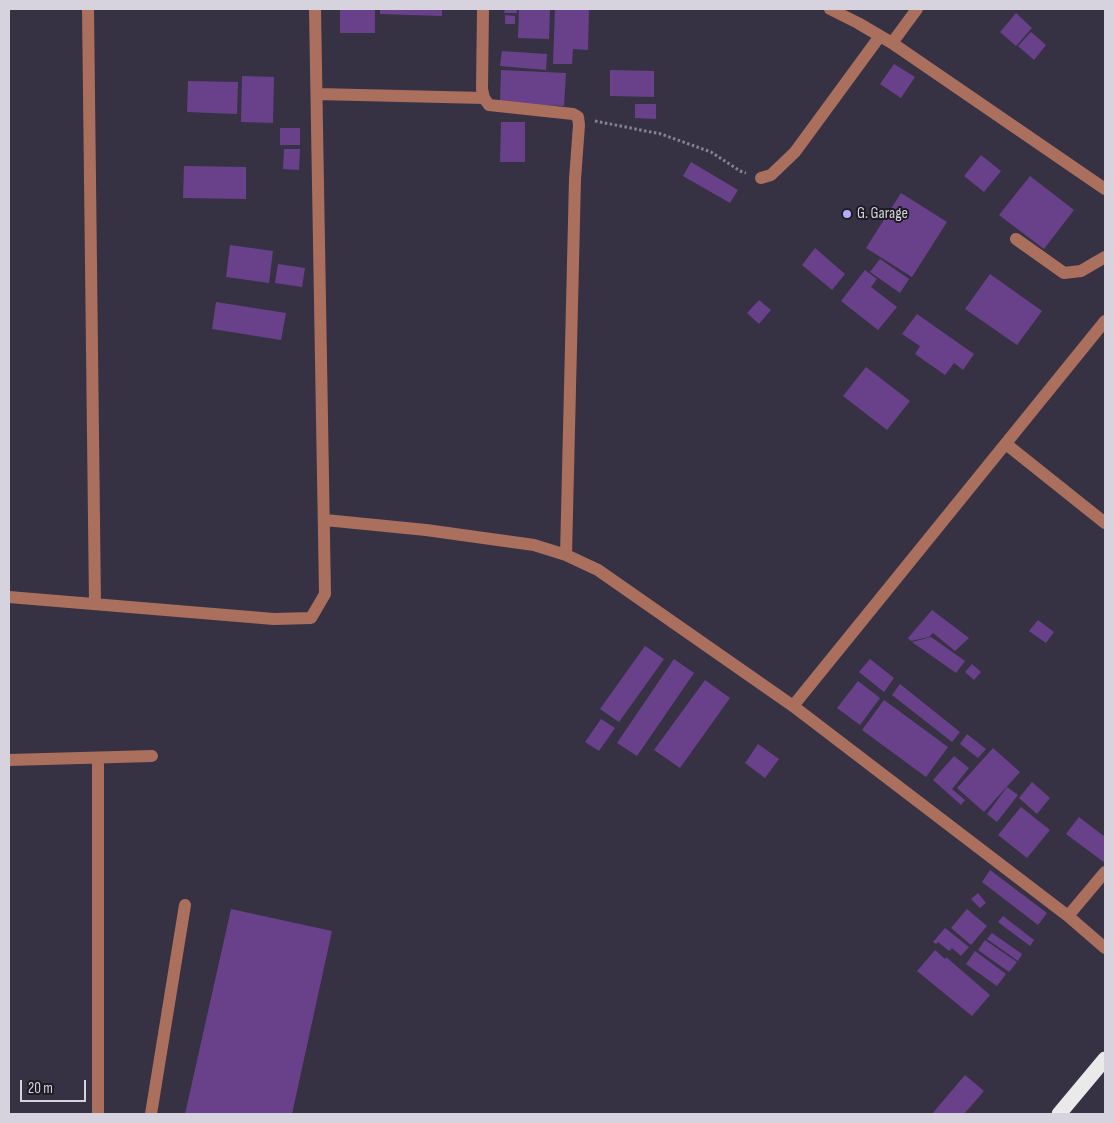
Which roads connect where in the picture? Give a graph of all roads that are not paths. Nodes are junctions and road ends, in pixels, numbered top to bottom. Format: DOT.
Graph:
graph roads {
  1 [pos="88,9"];
  2 [pos="315,9"];
  3 [pos="482,9"];
  4 [pos="830,9"];
  5 [pos="859,9"];
  6 [pos="918,9"];
  7 [pos="858,23"];
  8 [pos="880,36"];
  9 [pos="892,43"];
  10 [pos="317,94"];
  11 [pos="484,98"];
  12 [pos="761,178"];
  13 [pos="1105,189"];
  14 [pos="1016,239"];
  15 [pos="1105,258"];
  16 [pos="1105,322"];
  17 [pos="1006,444"];
  18 [pos="325,520"];
  19 [pos="1105,523"];
  20 [pos="566,555"];
  21 [pos="9,597"];
  22 [pos="95,604"];
  23 [pos="793,706"];
  24 [pos="152,756"];
  25 [pos="98,758"];
  26 [pos="9,760"];
  27 [pos="1105,872"];
  28 [pos="185,905"];
  29 [pos="1068,916"];
  30 [pos="1105,948"];
  31 [pos="1105,1059"];
  32 [pos="98,1114"];
  33 [pos="151,1114"];
  34 [pos="1059,1114"];
  1 -- 22 [label="street"];
  2 -- 10 [label="street"];
  3 -- 11 [label="street"];
  4 -- 7 [label="street"];
  5 -- 7 [label="street"];
  6 -- 9 [label="street"];
  7 -- 8 [label="street"];
  8 -- 9 [label="street"];
  8 -- 12 [label="street"];
  9 -- 13 [label="street"];
  10 -- 11 [label="street"];
  10 -- 18 [label="street"];
  11 -- 20 [label="street"];
  14 -- 15 [label="street"];
  16 -- 17 [label="street"];
  17 -- 19 [label="street"];
  17 -- 23 [label="street"];
  18 -- 20 [label="street"];
  18 -- 22 [label="street"];
  20 -- 23 [label="street"];
  21 -- 22 [label="street"];
  23 -- 29 [label="street"];
  24 -- 25 [label="street"];
  25 -- 26 [label="street"];
  25 -- 32 [label="street"];
  27 -- 29 [label="street"];
  28 -- 33 [label="street"];
  29 -- 30 [label="street"];
  31 -- 34 [label="highway"];
}
